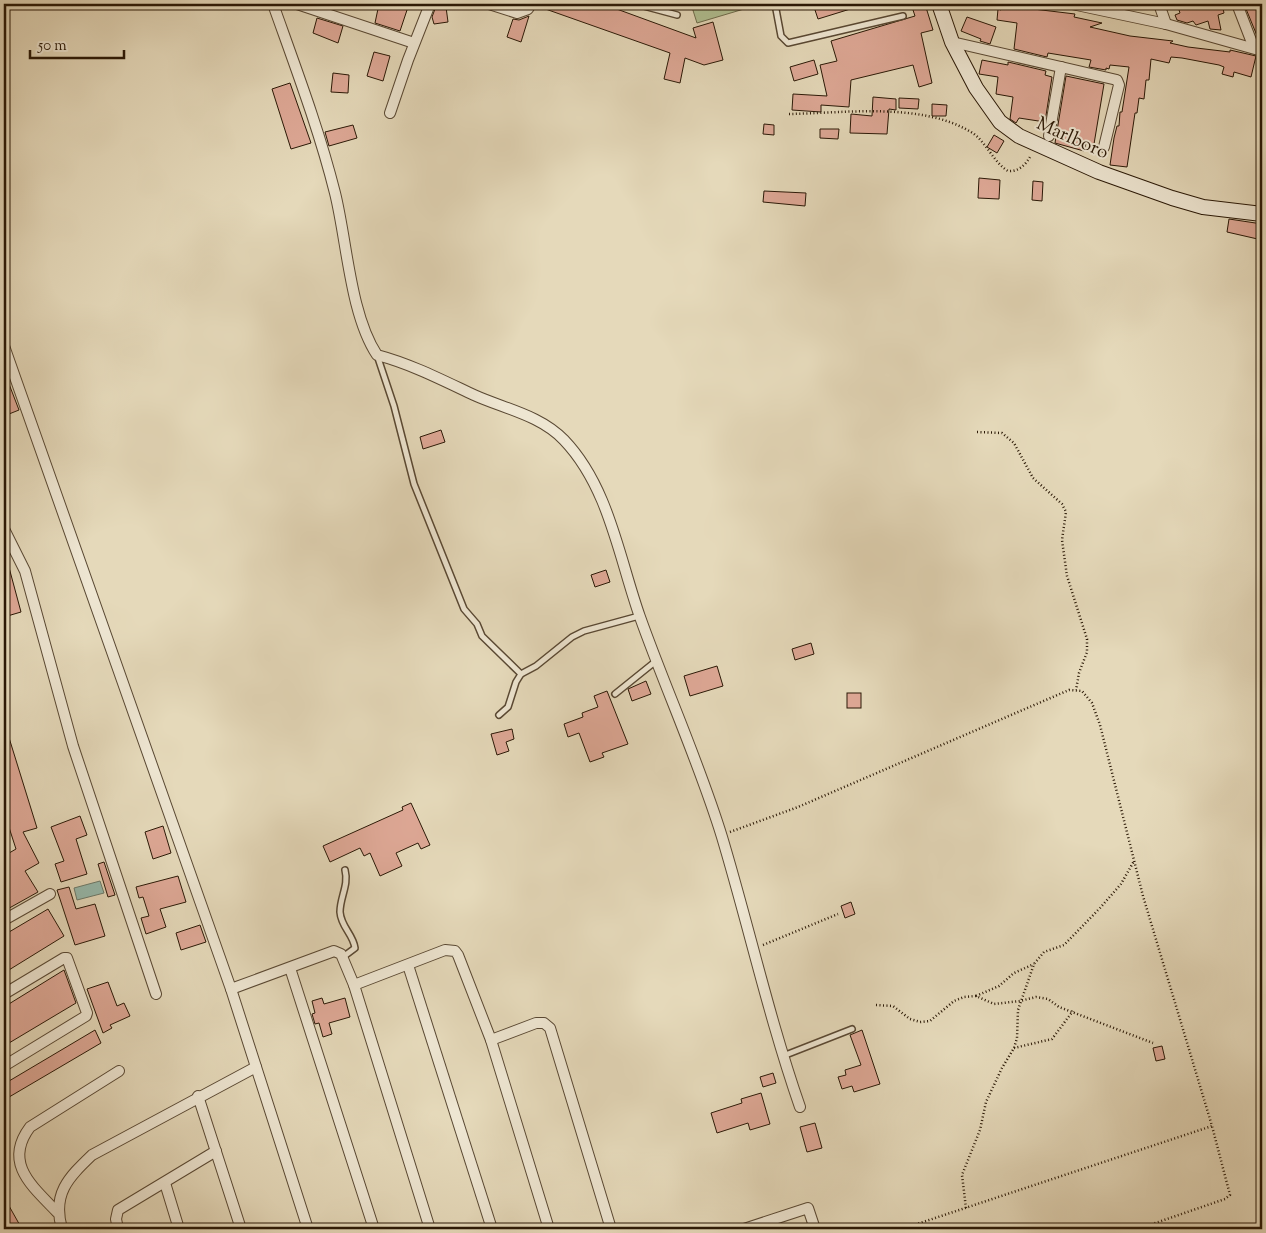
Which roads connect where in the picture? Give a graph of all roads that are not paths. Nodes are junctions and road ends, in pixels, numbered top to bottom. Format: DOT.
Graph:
graph roads {
  1 [pos="272,4"];
  2 [pos="297,4"];
  3 [pos="430,4"];
  4 [pos="489,4"];
  5 [pos="531,4"];
  6 [pos="636,4"];
  7 [pos="774,4"];
  8 [pos="939,4"];
  9 [pos="1072,4"];
  10 [pos="1159,4"];
  11 [pos="1237,4"];
  12 [pos="1087,6"];
  13 [pos="677,15"];
  14 [pos="903,16"];
  15 [pos="1166,24"];
  16 [pos="952,42"];
  17 [pos="414,44"];
  18 [pos="1258,49"];
  19 [pos="1061,67"];
  20 [pos="390,113"];
  21 [pos="1049,136"];
  22 [pos="1104,147"];
  23 [pos="1262,214"];
  24 [pos="4,346"];
  25 [pos="376,355"];
  26 [pos="4,529"];
  27 [pos="640,616"];
  28 [pos="657,661"];
  29 [pos="521,674"];
  30 [pos="616,694"];
  31 [pos="499,715"];
  32 [pos="345,870"];
  33 [pos="50,894"];
  34 [pos="4,920"];
  35 [pos="342,957"];
  36 [pos="408,965"];
  37 [pos="290,968"];
  38 [pos="354,984"];
  39 [pos="231,988"];
  40 [pos="4,994"];
  41 [pos="156,994"];
  42 [pos="852,1029"];
  43 [pos="491,1040"];
  44 [pos="782,1056"];
  45 [pos="4,1066"];
  46 [pos="256,1067"];
  47 [pos="119,1071"];
  48 [pos="198,1096"];
  49 [pos="800,1107"];
  50 [pos="216,1150"];
  51 [pos="165,1183"];
  52 [pos="57,1212"];
  53 [pos="62,1229"];
  54 [pos="118,1229"];
  55 [pos="179,1229"];
  56 [pos="241,1229"];
  57 [pos="308,1229"];
  58 [pos="374,1229"];
  59 [pos="430,1229"];
  60 [pos="492,1229"];
  61 [pos="549,1229"];
  62 [pos="611,1229"];
  63 [pos="744,1229"];
  64 [pos="815,1229"];
  1 -- 25 [label="street"];
  2 -- 17 [label="street"];
  3 -- 17 [label="street"];
  4 -- 5 [label="street"];
  6 -- 13 [label="lane"];
  7 -- 14 [label="lane"];
  8 -- 16 [label="street, Marlboro"];
  9 -- 12 [label="street"];
  10 -- 15 [label="street"];
  11 -- 18 [label="street"];
  12 -- 15 [label="street"];
  15 -- 18 [label="street"];
  16 -- 19 [label="street"];
  16 -- 23 [label="street, Marlboro"];
  17 -- 20 [label="street"];
  19 -- 21 [label="street"];
  19 -- 22 [label="street"];
  24 -- 39 [label="street"];
  25 -- 27 [label="street"];
  25 -- 29 [label="lane"];
  26 -- 41 [label="street"];
  27 -- 28 [label="street"];
  27 -- 29 [label="lane"];
  28 -- 30 [label="lane"];
  28 -- 44 [label="street"];
  29 -- 31 [label="lane"];
  32 -- 35 [label="lane"];
  33 -- 34 [label="street"];
  35 -- 37 [label="street"];
  35 -- 38 [label="street"];
  36 -- 38 [label="street"];
  36 -- 43 [label="street"];
  36 -- 60 [label="street"];
  37 -- 39 [label="street"];
  37 -- 58 [label="street"];
  38 -- 59 [label="street"];
  39 -- 46 [label="street"];
  40 -- 45 [label="street"];
  42 -- 44 [label="lane"];
  43 -- 61 [label="street"];
  43 -- 62 [label="street"];
  44 -- 49 [label="street"];
  46 -- 48 [label="street"];
  46 -- 57 [label="street"];
  47 -- 52 [label="street"];
  48 -- 50 [label="street"];
  48 -- 52 [label="street"];
  50 -- 51 [label="street"];
  50 -- 56 [label="street"];
  51 -- 54 [label="street"];
  51 -- 55 [label="street"];
  52 -- 53 [label="street"];
  63 -- 64 [label="street"];
}
